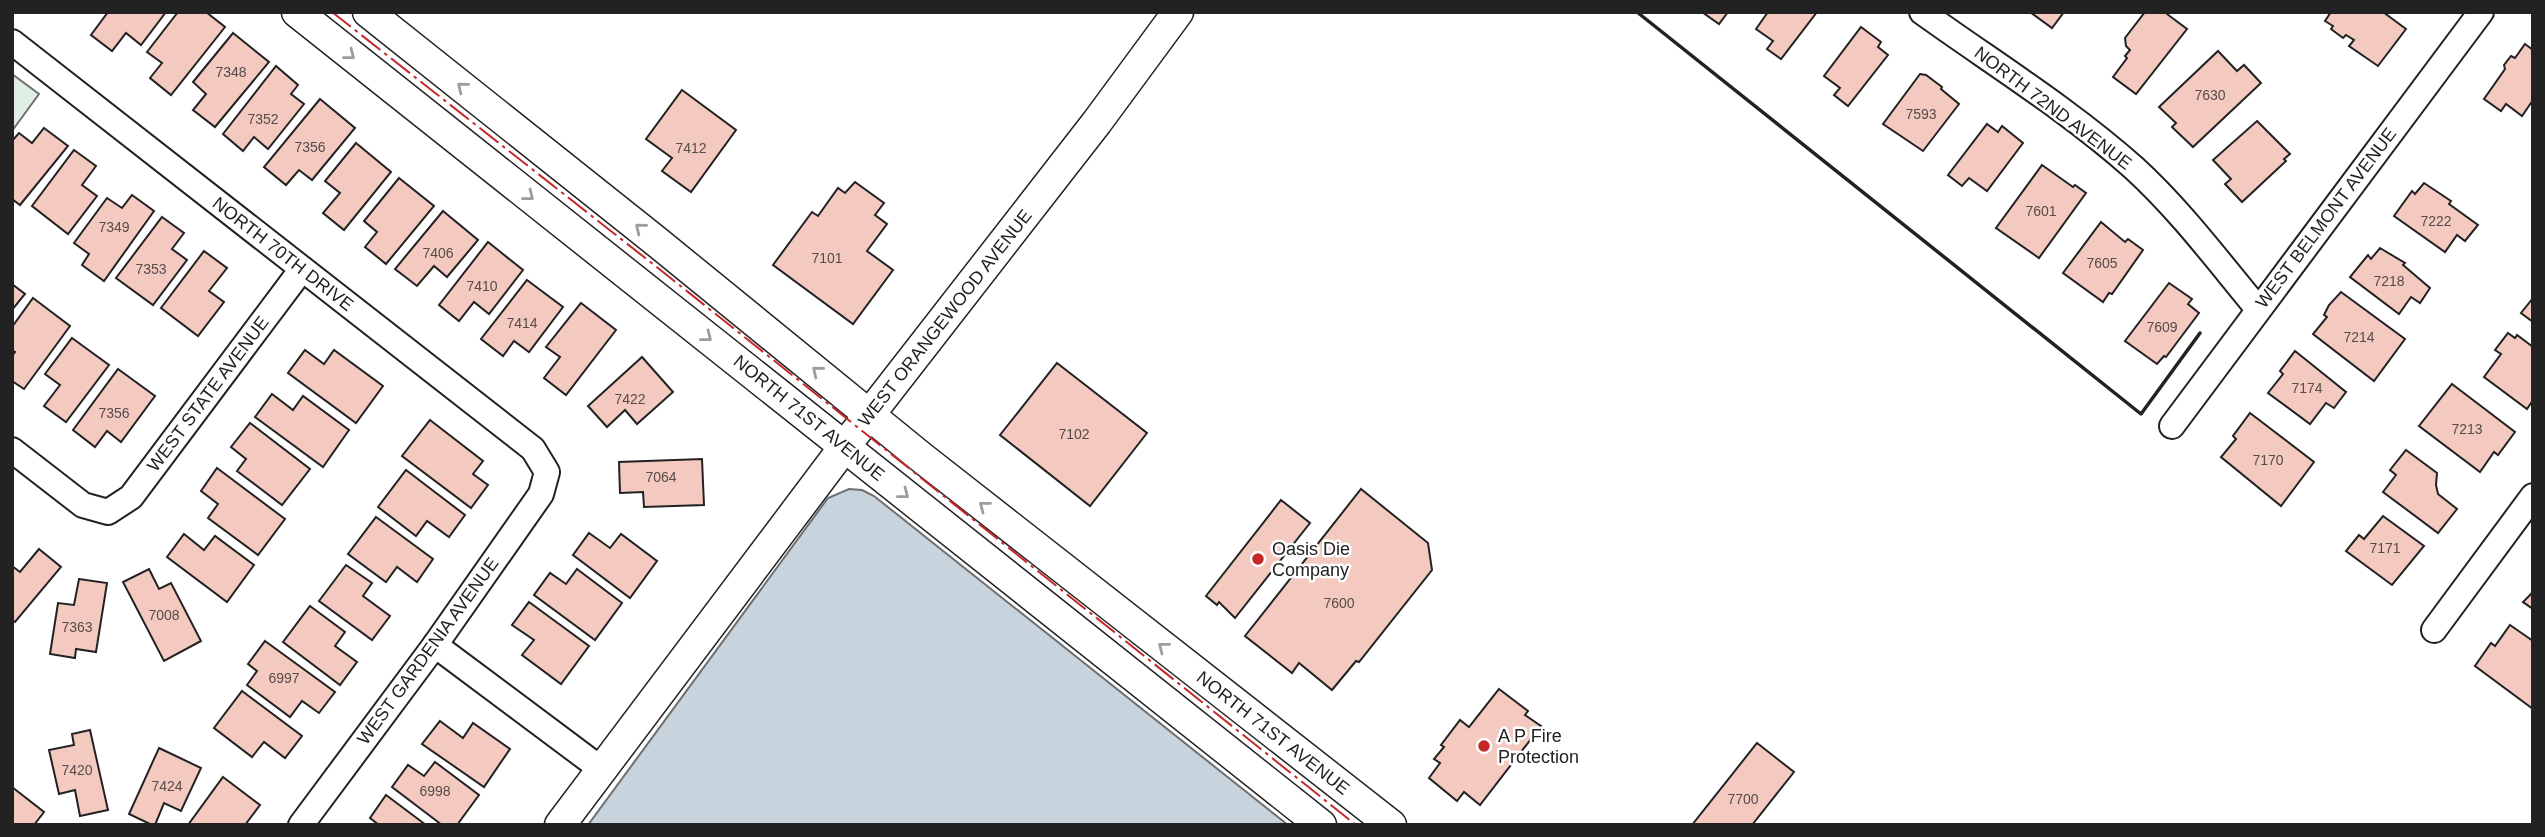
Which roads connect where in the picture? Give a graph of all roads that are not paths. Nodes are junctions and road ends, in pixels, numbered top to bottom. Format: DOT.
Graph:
graph roads {
  1 [pos="297,12"];
  2 [pos="368,12"];
  3 [pos="1178,12"];
  4 [pos="1923,12"];
  5 [pos="2481,12"];
  6 [pos="12,42"];
  7 [pos="302,269"];
  8 [pos="2258,309"];
  9 [pos="870,414"];
  10 [pos="2172,426"];
  11 [pos="845,446"];
  12 [pos="12,450"];
  13 [pos="547,472"];
  14 [pos="2533,496"];
  15 [pos="2434,629"];
  16 [pos="435,645"];
  17 [pos="601,769"];
  18 [pos="301,825"];
  19 [pos="560,825"];
  20 [pos="1321,825"];
  21 [pos="1391,825"];
  1 -- 11 [label="street, NORTH 71ST AVENUE, one-way"];
  9 -- 2 [label="street, NORTH 71ST AVENUE, one-way"];
  3 -- 9 [label="street, WEST ORANGEWOOD AVENUE"];
  4 -- 8 [label="street, NORTH 72ND AVENUE"];
  5 -- 8 [label="street, WEST BELMONT AVENUE"];
  6 -- 7 [label="street, NORTH 70TH DRIVE"];
  7 -- 12 [label="street, WEST STATE AVENUE"];
  7 -- 13 [label="street, NORTH 70TH DRIVE"];
  8 -- 10 [label="street, WEST BELMONT AVENUE"];
  9 -- 11 [label="street, WEST ORANGEWOOD AVENUE"];
  21 -- 9 [label="street, NORTH 71ST AVENUE, one-way"];
  11 -- 17 [label="street, WEST ORANGEWOOD AVENUE"];
  11 -- 20 [label="street, NORTH 71ST AVENUE, one-way"];
  13 -- 16 [label="street, WEST GARDENIA AVENUE"];
  14 -- 15 [label="street"];
  16 -- 17 [label="street"];
  16 -- 18 [label="street, WEST GARDENIA AVENUE"];
  17 -- 19 [label="street, WEST ORANGEWOOD AVENUE"];
}
